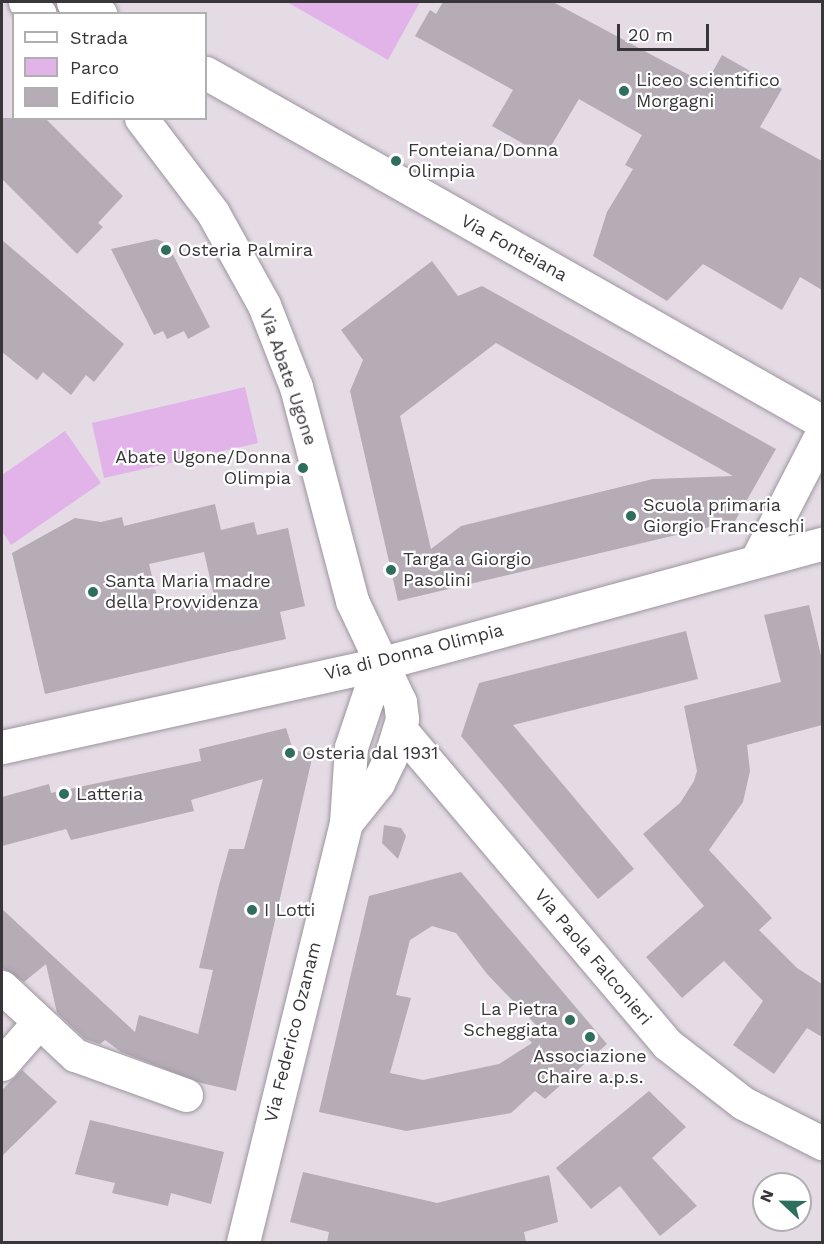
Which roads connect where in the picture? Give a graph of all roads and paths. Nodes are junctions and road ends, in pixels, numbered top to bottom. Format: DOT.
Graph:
graph roads {
  1 [pos="25,2"];
  2 [pos="74,2"];
  3 [pos="38,12"];
  4 [pos="96,12"];
  5 [pos="207,74"];
  6 [pos="143,120"];
  7 [pos="822,422"];
  8 [pos="822,433"];
  9 [pos="822,543"];
  10 [pos="756,561"];
  11 [pos="379,664"];
  12 [pos="400,729"];
  13 [pos="2,747"];
  14 [pos="346,823"];
  15 [pos="2,987"];
  16 [pos="38,1024"];
  17 [pos="2,1064"];
  18 [pos="186,1095"];
  19 [pos="822,1143"];
  20 [pos="243,1242"];
  1 -- 3 [label="street"];
  2 -- 4 [label="street"];
  5 -- 7 [label="street, Via Fonteiana"];
  6 -- 11 [label="street, Via Abate Ugone"];
  8 -- 10 [label="street"];
  9 -- 10 [label="street, Via di Donna Olimpia"];
  10 -- 11 [label="street, Via di Donna Olimpia"];
  11 -- 12 [label="street, Via Abate Ugone"];
  11 -- 13 [label="street, Via di Donna Olimpia"];
  11 -- 14 [label="street"];
  12 -- 14 [label="street"];
  12 -- 19 [label="street, Via Paola Falconieri"];
  14 -- 20 [label="street, Via Federico Ozanam"];
  15 -- 16 [label="street"];
  16 -- 17 [label="street"];
  16 -- 18 [label="street"];
}
